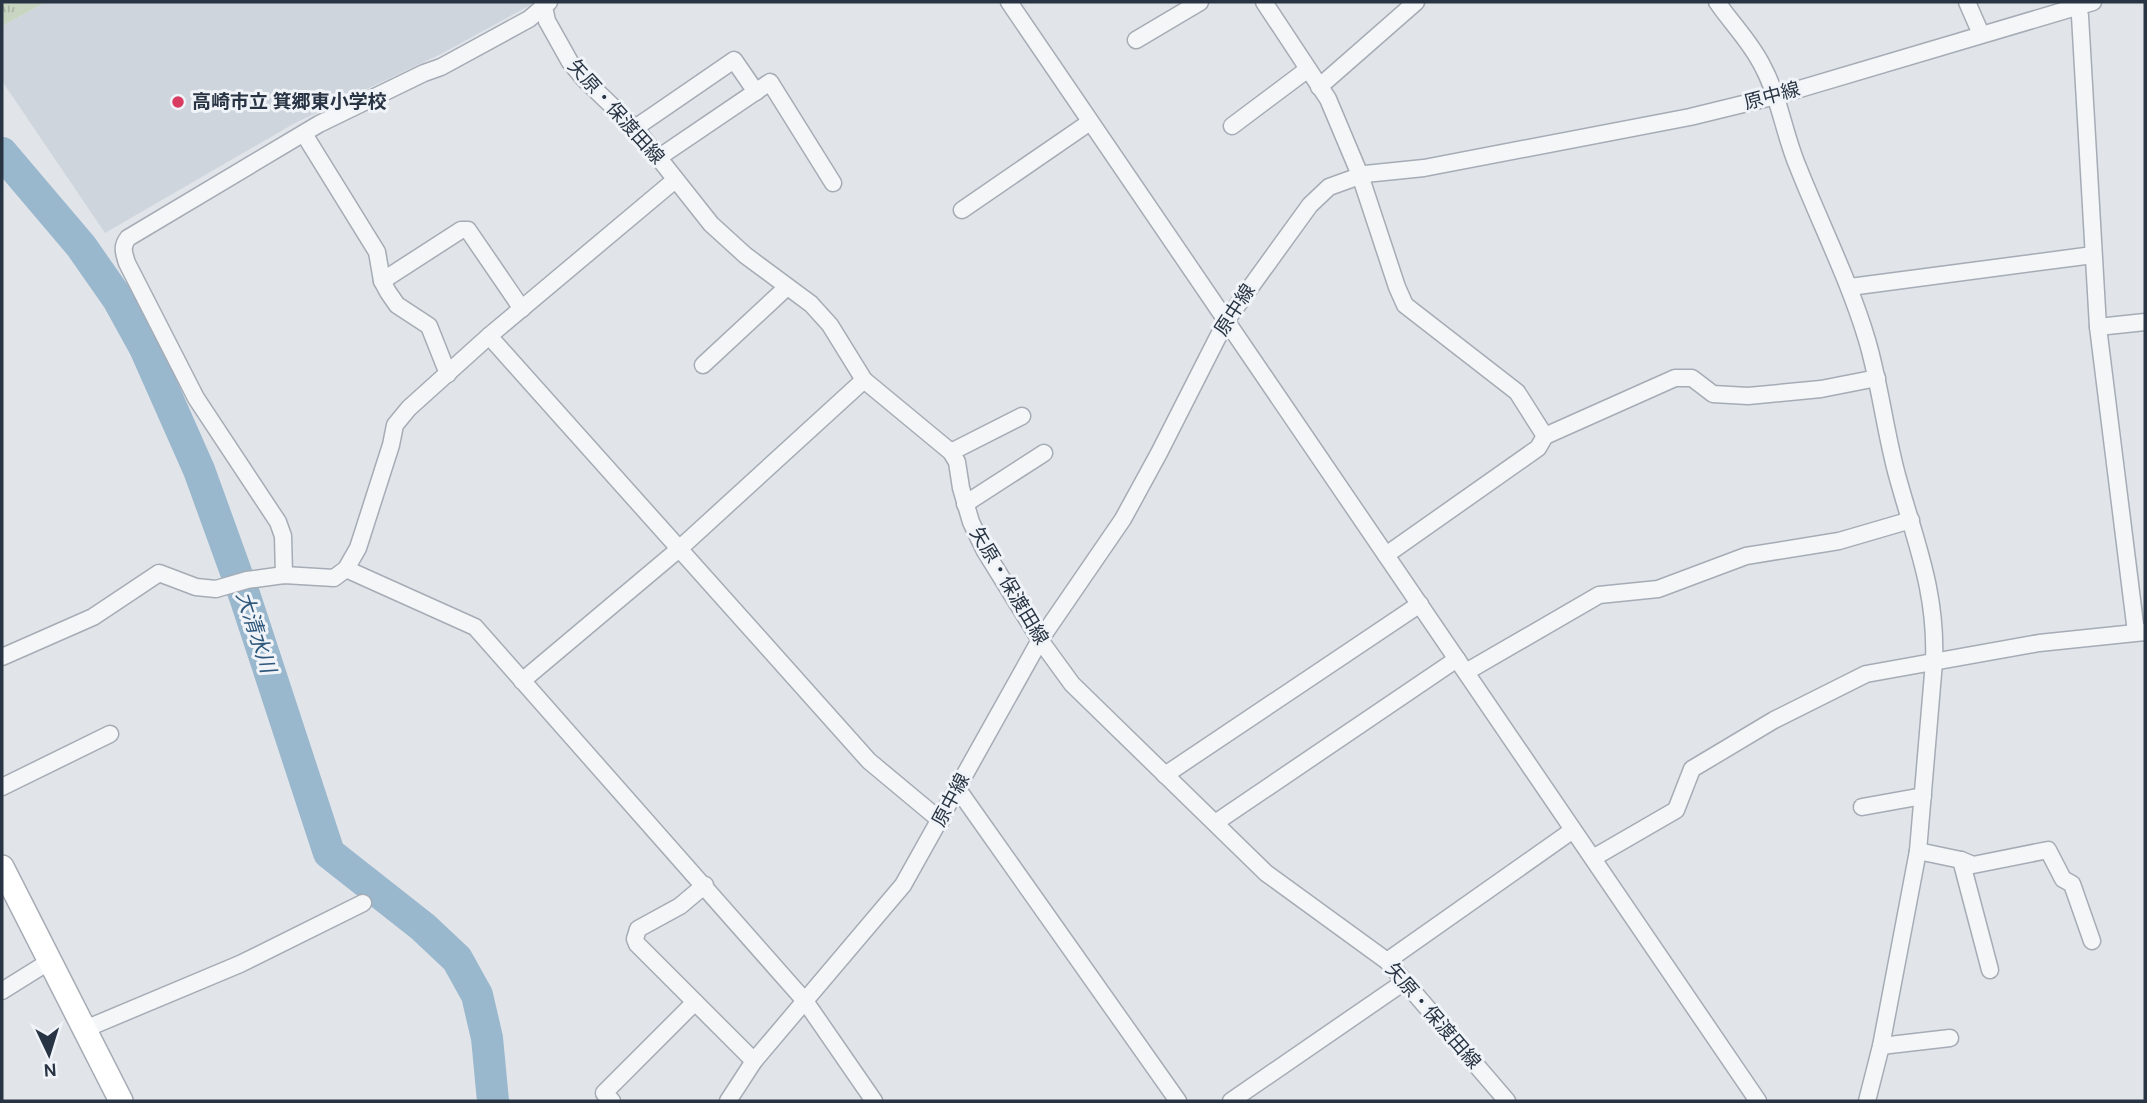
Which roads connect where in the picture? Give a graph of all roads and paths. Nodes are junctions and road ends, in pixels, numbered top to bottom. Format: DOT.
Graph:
graph roads {
  1 [pos="1009,2"];
  2 [pos="1200,2"];
  3 [pos="1264,2"];
  4 [pos="1416,2"];
  5 [pos="1717,2"];
  6 [pos="1967,2"];
  7 [pos="545,3"];
  8 [pos="2082,3"];
  9 [pos="1981,34"];
  10 [pos="1136,40"];
  11 [pos="1308,69"];
  12 [pos="1320,87"];
  13 [pos="755,92"];
  14 [pos="1776,96"];
  15 [pos="1090,122"];
  16 [pos="1232,126"];
  17 [pos="635,128"];
  18 [pos="304,134"];
  19 [pos="658,158"];
  20 [pos="1360,175"];
  21 [pos="675,180"];
  22 [pos="833,183"];
  23 [pos="962,210"];
  24 [pos="2093,255"];
  25 [pos="382,281"];
  26 [pos="788,287"];
  27 [pos="1850,287"];
  28 [pos="522,309"];
  29 [pos="1226,320"];
  30 [pos="2145,322"];
  31 [pos="2098,327"];
  32 [pos="489,337"];
  33 [pos="704,365"];
  34 [pos="448,374"];
  35 [pos="1877,378"];
  36 [pos="864,380"];
  37 [pos="1022,416"];
  38 [pos="1545,436"];
  39 [pos="951,452"];
  40 [pos="1044,453"];
  41 [pos="965,504"];
  42 [pos="1910,520"];
  43 [pos="679,549"];
  44 [pos="1386,555"];
  45 [pos="346,569"];
  46 [pos="284,575"];
  47 [pos="1420,604"];
  48 [pos="2141,632"];
  49 [pos="1040,640"];
  50 [pos="2,657"];
  51 [pos="1934,662"];
  52 [pos="1461,666"];
  53 [pos="522,681"];
  54 [pos="110,734"];
  55 [pos="1165,775"];
  56 [pos="2,787"];
  57 [pos="957,788"];
  58 [pos="1923,796"];
  59 [pos="1863,807"];
  60 [pos="941,821"];
  61 [pos="1215,823"];
  62 [pos="1573,830"];
  63 [pos="1918,851"];
  64 [pos="1593,858"];
  65 [pos="1961,860"];
  66 [pos="3,873"];
  67 [pos="705,885"];
  68 [pos="363,903"];
  69 [pos="2092,941"];
  70 [pos="50,961"];
  71 [pos="1387,961"];
  72 [pos="1990,970"];
  73 [pos="1404,982"];
  74 [pos="2,991"];
  75 [pos="805,1001"];
  76 [pos="695,1002"];
  77 [pos="85,1030"];
  78 [pos="1950,1038"];
  79 [pos="1881,1045"];
  80 [pos="754,1061"];
  81 [pos="1170,1099"];
  82 [pos="121,1101"];
  83 [pos="612,1101"];
  84 [pos="728,1101"];
  85 [pos="874,1101"];
  86 [pos="1231,1101"];
  87 [pos="1507,1101"];
  88 [pos="1758,1101"];
  89 [pos="1867,1101"];
  1 -- 15 [label="street"];
  2 -- 10 [label="street"];
  3 -- 11 [label="street"];
  4 -- 12 [label="street"];
  5 -- 14 [label="street"];
  6 -- 9 [label="street"];
  7 -- 17 [label="street, 矢原・保渡田線"];
  7 -- 18 [label="street"];
  8 -- 9 [label="street, 原中線"];
  8 -- 24 [label="street"];
  9 -- 14 [label="street, 原中線"];
  11 -- 12 [label="street"];
  11 -- 16 [label="street"];
  12 -- 20 [label="street"];
  13 -- 17 [label="street"];
  13 -- 19 [label="street"];
  13 -- 22 [label="street"];
  14 -- 20 [label="street, 原中線"];
  14 -- 27 [label="street"];
  15 -- 23 [label="street"];
  15 -- 29 [label="street"];
  17 -- 19 [label="street, 矢原・保渡田線"];
  18 -- 25 [label="street"];
  18 -- 46 [label="street"];
  19 -- 21 [label="street, 矢原・保渡田線"];
  20 -- 29 [label="street, 原中線"];
  20 -- 38 [label="street"];
  21 -- 26 [label="street, 矢原・保渡田線"];
  21 -- 28 [label="street"];
  24 -- 27 [label="street"];
  24 -- 31 [label="street"];
  25 -- 28 [label="street"];
  25 -- 34 [label="street"];
  26 -- 33 [label="street"];
  26 -- 36 [label="street, 矢原・保渡田線"];
  27 -- 35 [label="street"];
  28 -- 32 [label="street"];
  29 -- 44 [label="street"];
  29 -- 49 [label="street, 原中線"];
  30 -- 31 [label="street"];
  31 -- 48 [label="street"];
  32 -- 34 [label="street"];
  32 -- 43 [label="street"];
  34 -- 45 [label="street"];
  35 -- 38 [label="street"];
  35 -- 42 [label="street"];
  36 -- 39 [label="street, 矢原・保渡田線"];
  36 -- 43 [label="street"];
  37 -- 39 [label="street"];
  38 -- 44 [label="street"];
  39 -- 41 [label="street, 矢原・保渡田線"];
  40 -- 41 [label="street"];
  41 -- 49 [label="street, 矢原・保渡田線"];
  42 -- 51 [label="street"];
  42 -- 52 [label="street"];
  43 -- 53 [label="street"];
  43 -- 60 [label="street"];
  44 -- 47 [label="street"];
  45 -- 46 [label="street"];
  45 -- 53 [label="street"];
  46 -- 50 [label="street"];
  47 -- 52 [label="street"];
  47 -- 55 [label="street"];
  48 -- 51 [label="street"];
  49 -- 55 [label="street, 矢原・保渡田線"];
  49 -- 57 [label="street, 原中線"];
  51 -- 58 [label="street"];
  51 -- 64 [label="street"];
  52 -- 61 [label="street"];
  52 -- 62 [label="street"];
  53 -- 67 [label="street"];
  54 -- 56 [label="street"];
  55 -- 61 [label="street, 矢原・保渡田線"];
  57 -- 60 [label="street, 原中線"];
  57 -- 81 [label="street"];
  58 -- 59 [label="street"];
  58 -- 63 [label="street"];
  60 -- 75 [label="street, 原中線"];
  61 -- 71 [label="street, 矢原・保渡田線"];
  62 -- 64 [label="street"];
  62 -- 71 [label="street"];
  63 -- 65 [label="street"];
  63 -- 79 [label="street"];
  64 -- 88 [label="street"];
  65 -- 69 [label="street"];
  65 -- 72 [label="street"];
  66 -- 70 [label="main road"];
  67 -- 75 [label="street"];
  67 -- 76 [label="street"];
  68 -- 77 [label="street"];
  70 -- 74 [label="street"];
  70 -- 77 [label="main road"];
  71 -- 73 [label="street, 矢原・保渡田線"];
  73 -- 86 [label="street"];
  73 -- 87 [label="street, 矢原・保渡田線"];
  75 -- 80 [label="street, 原中線"];
  75 -- 85 [label="street"];
  76 -- 80 [label="street"];
  76 -- 83 [label="street"];
  77 -- 82 [label="main road"];
  78 -- 79 [label="street"];
  79 -- 89 [label="street"];
  80 -- 84 [label="street, 原中線"];
}
